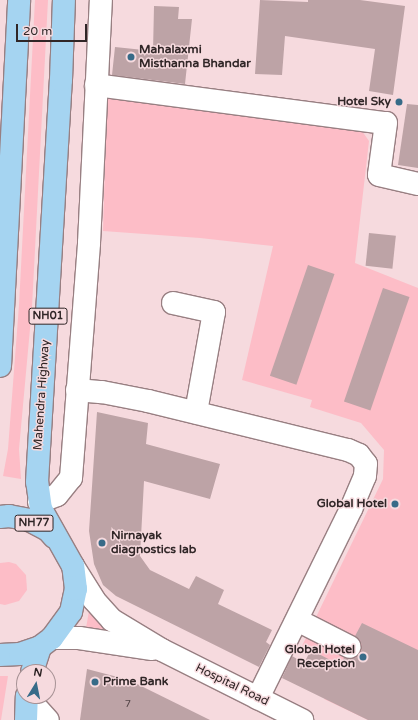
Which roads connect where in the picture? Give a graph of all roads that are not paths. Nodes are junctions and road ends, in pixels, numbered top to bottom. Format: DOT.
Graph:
graph roads {
  1 [pos="19,0"];
  2 [pos="64,0"];
  3 [pos="101,0"];
  4 [pos="96,85"];
  5 [pos="418,184"];
  6 [pos="173,303"];
  7 [pos="0,366"];
  8 [pos="77,390"];
  9 [pos="196,412"];
  10 [pos="39,502"];
  11 [pos="0,517"];
  12 [pos="62,545"];
  13 [pos="73,566"];
  14 [pos="297,620"];
  15 [pos="46,642"];
  16 [pos="350,647"];
  17 [pos="162,650"];
  18 [pos="0,655"];
  19 [pos="36,664"];
  20 [pos="258,698"];
  21 [pos="27,704"];
  22 [pos="34,704"];
  23 [pos="26,720"];
  24 [pos="48,720"];
  25 [pos="302,720"];
  1 -- 7 [label="highway"];
  2 -- 10 [label="highway, Mahendra Highway / NH01"];
  3 -- 4 [label="street"];
  4 -- 5 [label="street"];
  4 -- 8 [label="street"];
  6 -- 9 [label="street"];
  8 -- 9 [label="street"];
  8 -- 10 [label="street"];
  9 -- 14 [label="street"];
  10 -- 12 [label="highway, Mahendra Highway / NH01"];
  11 -- 12 [label="highway, NH77"];
  12 -- 13 [label="highway, Mahendra Highway / NH01"];
  13 -- 15 [label="highway, Mahendra Highway / NH01"];
  13 -- 17 [label="street, Hospital Road"];
  14 -- 16 [label="street"];
  14 -- 20 [label="street"];
  15 -- 17 [label="street, Hospital Road"];
  15 -- 18 [label="highway"];
  15 -- 19 [label="highway, Mahendra Highway / NH01"];
  17 -- 20 [label="street, Hospital Road"];
  20 -- 25 [label="street, Hospital Road"];
  21 -- 23 [label="highway"];
  22 -- 24 [label="street"];
}
